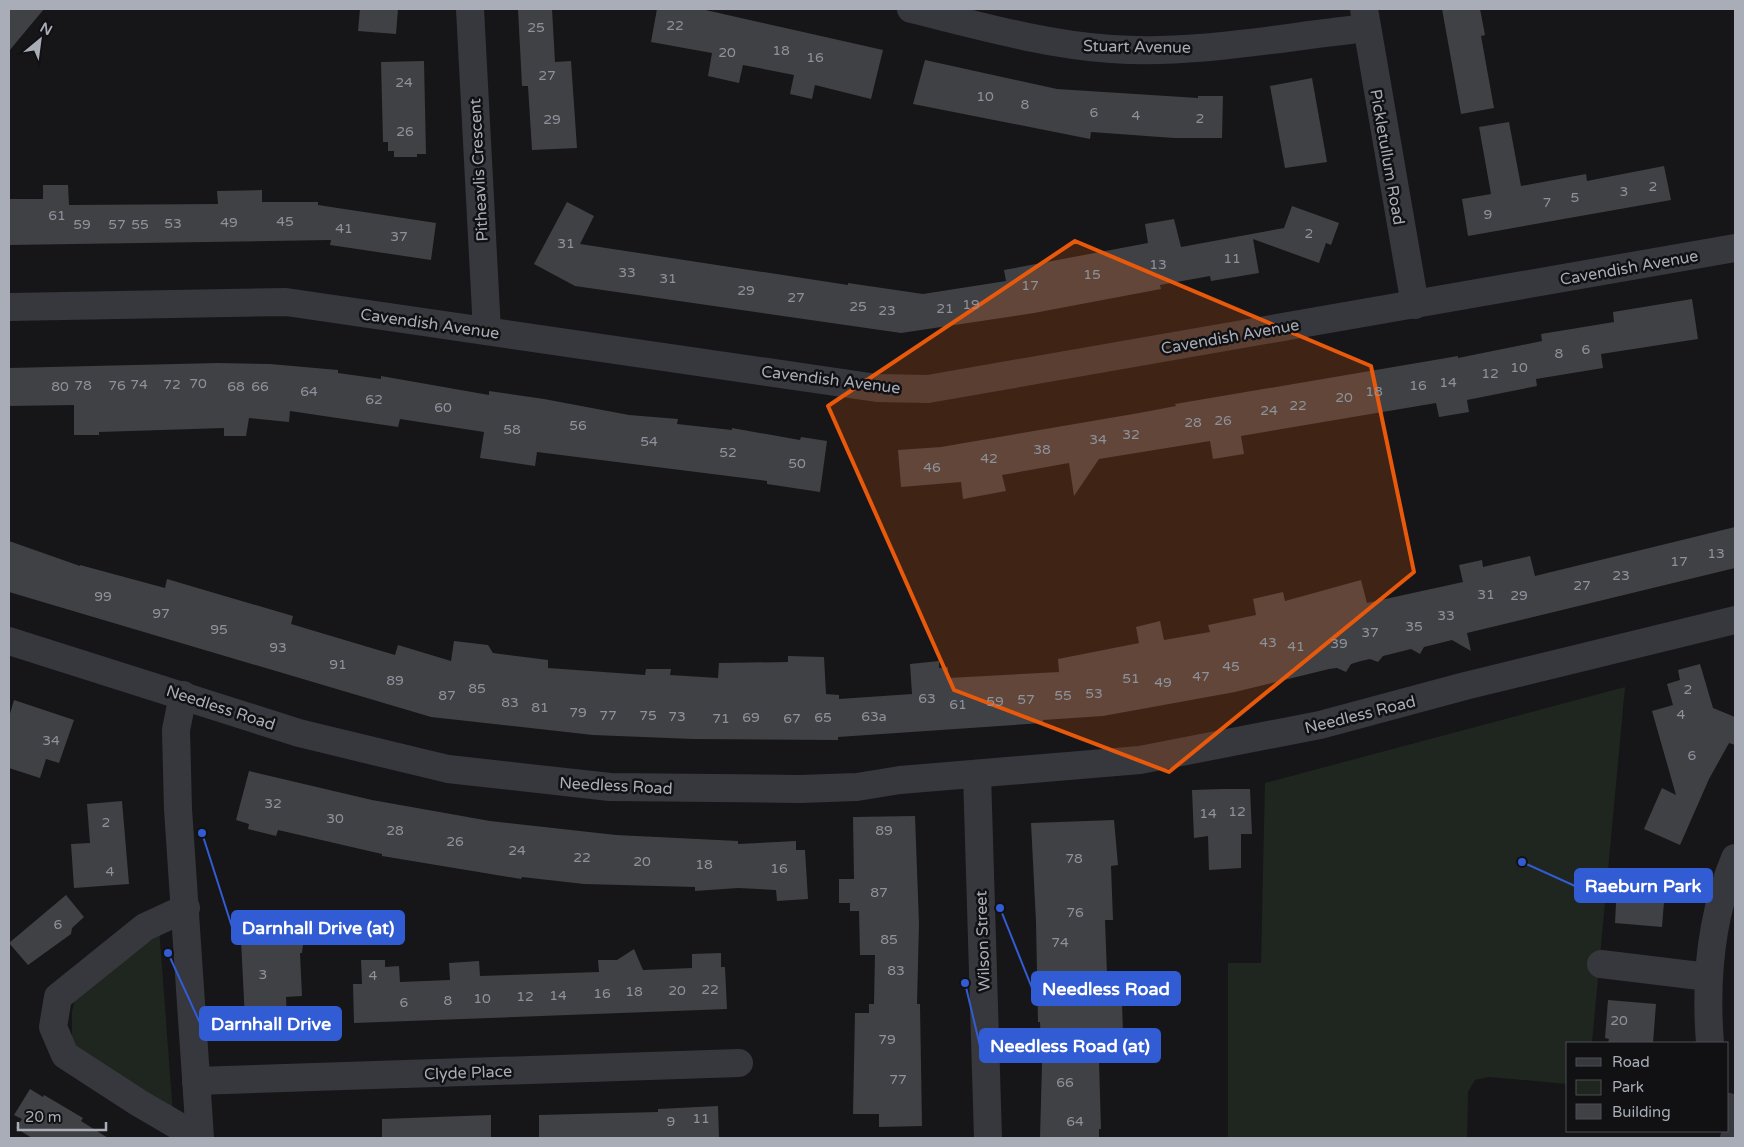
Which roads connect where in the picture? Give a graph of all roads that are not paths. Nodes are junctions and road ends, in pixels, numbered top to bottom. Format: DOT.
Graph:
graph roads {
  1 [pos="470,9"];
  2 [pos="911,9"];
  3 [pos="1365,18"];
  4 [pos="1735,248"];
  5 [pos="1415,305"];
  6 [pos="9,307"];
  7 [pos="487,331"];
  8 [pos="1735,620"];
  9 [pos="9,641"];
  10 [pos="184,695"];
  11 [pos="977,774"];
  12 [pos="1735,858"];
  13 [pos="186,908"];
  14 [pos="1601,964"];
  15 [pos="1708,977"];
  16 [pos="1710,1042"];
  17 [pos="739,1063"];
  18 [pos="196,1080"];
  19 [pos="200,1138"];
  20 [pos="988,1138"];
  1 -- 7 [label="street, Pitheavlis Crescent"];
  2 -- 3 [label="street, Stuart Avenue"];
  3 -- 5 [label="street, Pickletullum Road"];
  4 -- 5 [label="street, Cavendish Avenue"];
  5 -- 7 [label="street, Cavendish Avenue"];
  6 -- 7 [label="street, Cavendish Avenue"];
  8 -- 11 [label="street, Needless Road"];
  9 -- 10 [label="street, Needless Road"];
  10 -- 11 [label="street, Needless Road"];
  10 -- 13 [label="street"];
  11 -- 20 [label="street, Wilson Street"];
  12 -- 15 [label="street"];
  13 -- 18 [label="street"];
  13 -- 19 [label="street"];
  14 -- 15 [label="street"];
  15 -- 16 [label="street"];
  17 -- 18 [label="street, Clyde Place"];
  18 -- 19 [label="street"];
}
